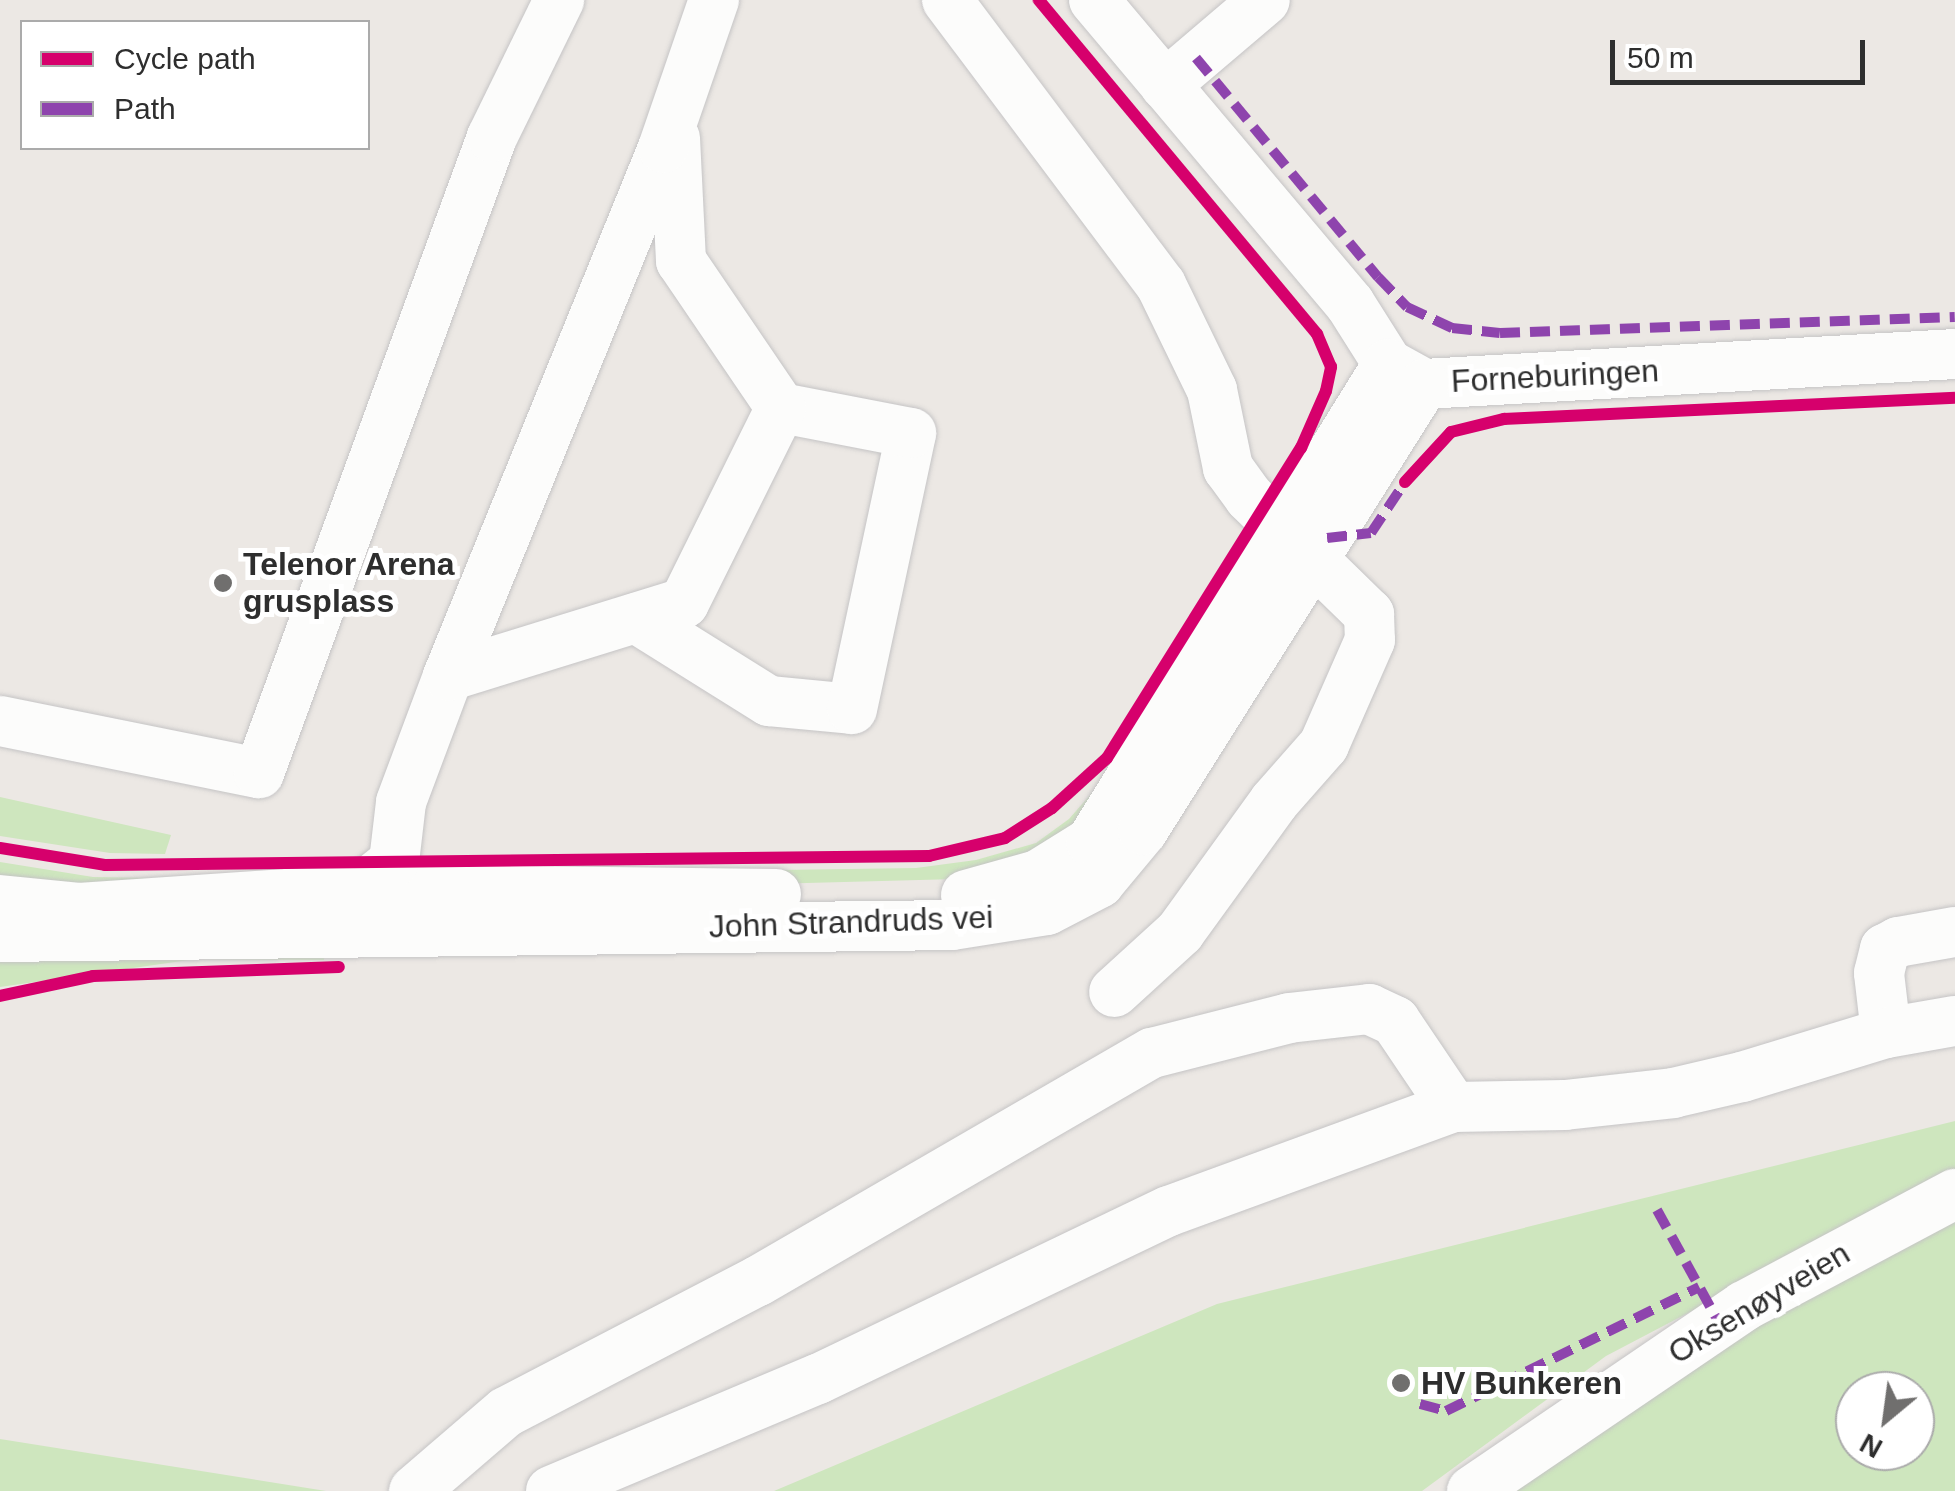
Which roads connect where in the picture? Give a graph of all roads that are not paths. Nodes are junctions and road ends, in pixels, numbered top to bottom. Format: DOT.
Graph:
graph roads {
  1 [pos="558,0"];
  2 [pos="714,0"];
  3 [pos="946,0"];
  4 [pos="1094,0"];
  5 [pos="1265,0"];
  6 [pos="1164,85"];
  7 [pos="674,117"];
  8 [pos="1955,354"];
  9 [pos="1406,374"];
  10 [pos="781,408"];
  11 [pos="1301,544"];
  12 [pos="636,618"];
  13 [pos="448,676"];
  14 [pos="0,721"];
  15 [pos="360,890"];
  16 [pos="0,900"];
  17 [pos="1955,932"];
  18 [pos="392,934"];
  19 [pos="0,937"];
  20 [pos="1114,992"];
  21 [pos="1955,1021"];
  22 [pos="1886,1033"];
  23 [pos="1453,1107"];
  24 [pos="1955,1194"];
  25 [pos="414,1491"];
  26 [pos="551,1491"];
  27 [pos="1472,1491"];
  1 -- 14 [label="street"];
  2 -- 7 [label="street"];
  3 -- 11 [label="street"];
  4 -- 6 [label="street"];
  5 -- 6 [label="street"];
  6 -- 9 [label="street"];
  7 -- 10 [label="street"];
  7 -- 13 [label="street"];
  8 -- 9 [label="street, Forneburingen"];
  9 -- 11 [label="street, John Strandruds vei"];
  10 -- 12 [label="street"];
  10 -- 12 [label="street"];
  11 -- 15 [label="street, John Strandruds vei"];
  11 -- 18 [label="street, John Strandruds vei"];
  11 -- 20 [label="street"];
  12 -- 13 [label="street"];
  13 -- 15 [label="street"];
  15 -- 16 [label="street, John Strandruds vei"];
  15 -- 18 [label="street"];
  17 -- 22 [label="street"];
  18 -- 19 [label="street, John Strandruds vei"];
  21 -- 22 [label="street"];
  22 -- 23 [label="street"];
  23 -- 25 [label="street"];
  23 -- 26 [label="street"];
  24 -- 27 [label="street, Oksenøyveien"];
}
